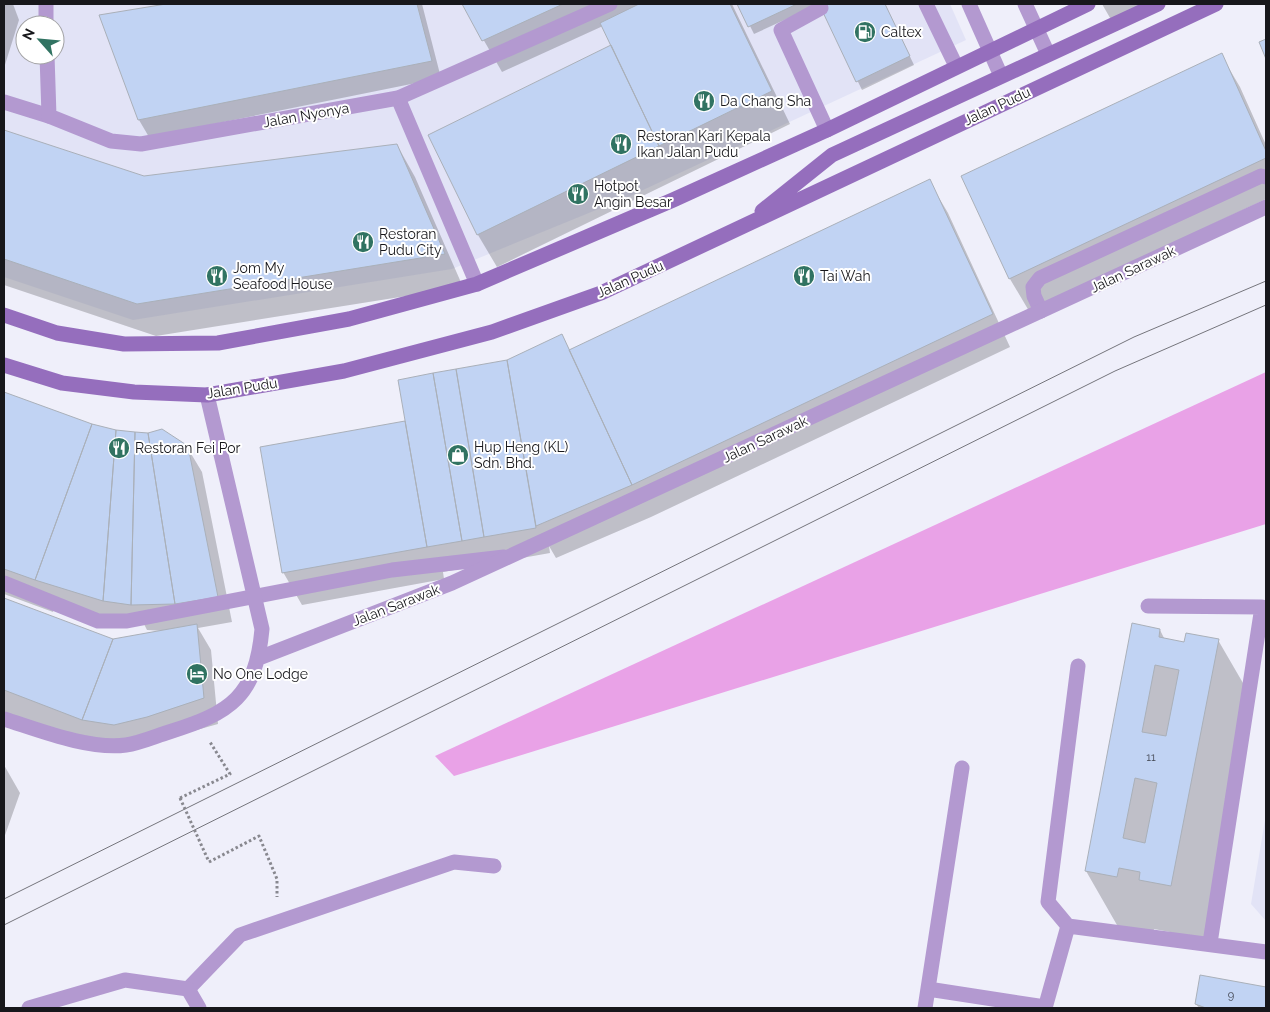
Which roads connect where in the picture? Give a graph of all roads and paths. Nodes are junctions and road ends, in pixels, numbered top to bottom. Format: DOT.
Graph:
graph roads {
  1 [pos="610,4"];
  2 [pos="926,4"];
  3 [pos="969,4"];
  4 [pos="1025,4"];
  5 [pos="1088,4"];
  6 [pos="1158,4"];
  7 [pos="1216,4"];
  8 [pos="821,8"];
  9 [pos="1037,28"];
  10 [pos="990,50"];
  11 [pos="1048,54"];
  12 [pos="47,65"];
  13 [pos="956,66"];
  14 [pos="1001,76"];
  15 [pos="398,98"];
  16 [pos="4,102"];
  17 [pos="48,116"];
  18 [pos="826,130"];
  19 [pos="1266,177"];
  20 [pos="1266,207"];
  21 [pos="742,228"];
  22 [pos="477,284"];
  23 [pos="1041,311"];
  24 [pos="4,315"];
  25 [pos="4,364"];
  26 [pos="207,395"];
  27 [pos="509,556"];
  28 [pos="4,583"];
  29 [pos="254,598"];
  30 [pos="1148,606"];
  31 [pos="259,658"];
  32 [pos="1078,666"];
  33 [pos="4,718"];
  34 [pos="195,724"];
  35 [pos="962,768"];
  36 [pos="494,866"];
  37 [pos="277,923"];
  38 [pos="1068,926"];
  39 [pos="1210,943"];
  40 [pos="1266,952"];
  41 [pos="188,989"];
  42 [pos="928,989"];
  43 [pos="31,1008"];
  44 [pos="199,1008"];
  45 [pos="925,1008"];
  46 [pos="1045,1008"];
  1 -- 15 [label="street, Jalan Nyonya"];
  2 -- 13 [label="street"];
  3 -- 10 [label="street"];
  4 -- 9 [label="street"];
  5 -- 9 [label="main road"];
  6 -- 11 [label="main road"];
  7 -- 21 [label="main road, Jalan Pudu"];
  8 -- 18 [label="street"];
  9 -- 10 [label="main road"];
  9 -- 11 [label="street"];
  10 -- 13 [label="main road"];
  10 -- 14 [label="street"];
  11 -- 14 [label="main road"];
  12 -- 17 [label="street"];
  13 -- 18 [label="main road"];
  14 -- 21 [label="main road"];
  15 -- 17 [label="street, Jalan Nyonya"];
  15 -- 22 [label="street"];
  16 -- 17 [label="street, Jalan Nyonya"];
  18 -- 22 [label="main road"];
  19 -- 23 [label="street"];
  20 -- 23 [label="street, Jalan Sarawak"];
  21 -- 26 [label="main road, Jalan Pudu"];
  22 -- 24 [label="main road"];
  23 -- 27 [label="street, Jalan Sarawak"];
  25 -- 26 [label="main road, Jalan Pudu"];
  26 -- 29 [label="street"];
  27 -- 29 [label="street"];
  27 -- 31 [label="street, Jalan Sarawak"];
  28 -- 29 [label="street"];
  29 -- 31 [label="street"];
  30 -- 39 [label="street"];
  31 -- 34 [label="street"];
  32 -- 38 [label="street"];
  33 -- 34 [label="street"];
  34 -- 37 [label="path, bridge"];
  35 -- 42 [label="street"];
  36 -- 37 [label="street"];
  37 -- 41 [label="street"];
  38 -- 39 [label="street"];
  38 -- 46 [label="street"];
  39 -- 40 [label="street"];
  41 -- 43 [label="street"];
  41 -- 44 [label="street"];
  42 -- 45 [label="street"];
  42 -- 46 [label="street"];
}
